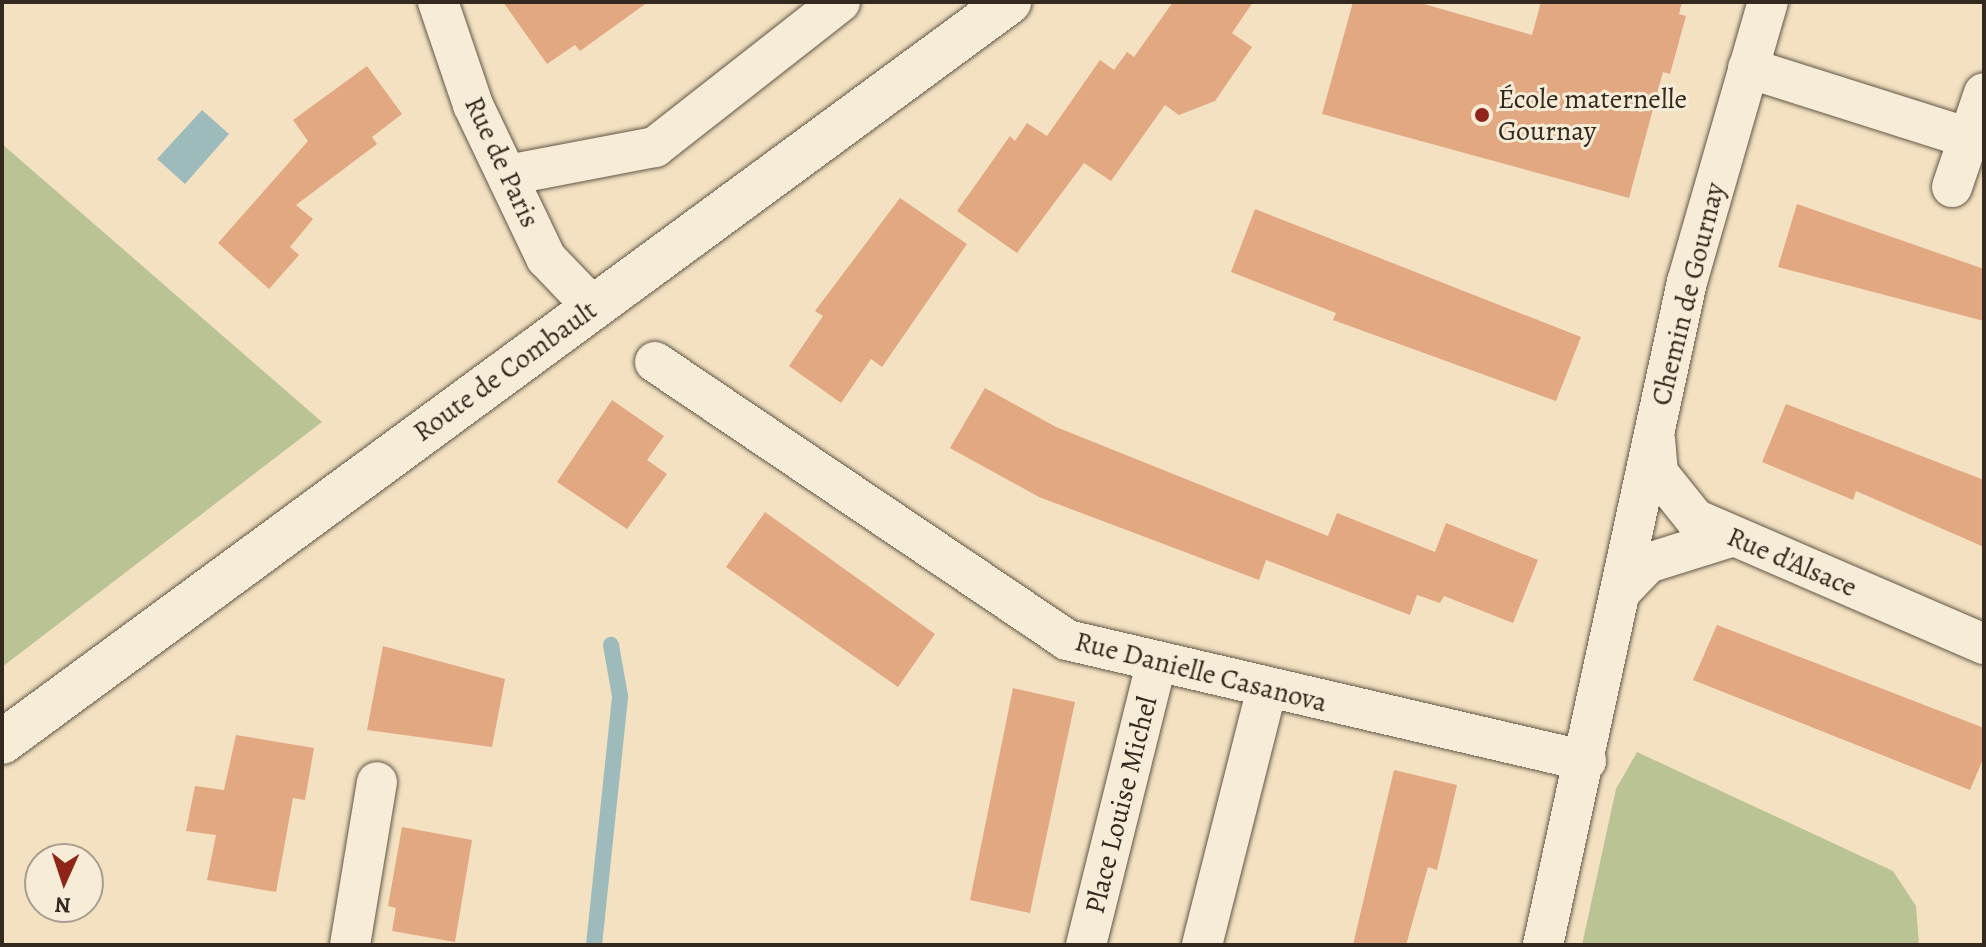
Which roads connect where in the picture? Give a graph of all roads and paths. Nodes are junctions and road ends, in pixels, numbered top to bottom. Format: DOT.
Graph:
graph roads {
  1 [pos="438,2"];
  2 [pos="840,2"];
  3 [pos="1009,2"];
  4 [pos="1768,2"];
  5 [pos="1748,68"];
  6 [pos="1984,93"];
  7 [pos="1969,138"];
  8 [pos="508,175"];
  9 [pos="1952,187"];
  10 [pos="593,307"];
  11 [pos="655,362"];
  12 [pos="1654,430"];
  13 [pos="1731,537"];
  14 [pos="1622,590"];
  15 [pos="1984,644"];
  16 [pos="1156,664"];
  17 [pos="1267,688"];
  18 [pos="2,742"];
  19 [pos="1586,761"];
  20 [pos="377,782"];
  21 [pos="350,945"];
  22 [pos="1086,945"];
  23 [pos="1202,945"];
  24 [pos="1543,945"];
  1 -- 8 [label="street, Rue de Paris"];
  2 -- 8 [label="street"];
  3 -- 10 [label="main road, Route de Combault"];
  4 -- 5 [label="street, Chemin de Gournay"];
  5 -- 7 [label="street"];
  5 -- 12 [label="street, Chemin de Gournay"];
  6 -- 7 [label="street"];
  7 -- 9 [label="street"];
  8 -- 10 [label="street, Rue de Paris"];
  10 -- 18 [label="main road, Route de Combault"];
  11 -- 16 [label="street, Rue Danielle Casanova"];
  12 -- 13 [label="street, Rue d'Alsace"];
  12 -- 14 [label="street, Chemin de Gournay"];
  13 -- 14 [label="street"];
  13 -- 15 [label="street, Rue d'Alsace"];
  14 -- 19 [label="street, Chemin de Gournay"];
  16 -- 17 [label="street, Rue Danielle Casanova"];
  16 -- 22 [label="street, Place Louise Michel"];
  17 -- 19 [label="street, Rue Danielle Casanova"];
  17 -- 23 [label="street"];
  19 -- 24 [label="street, Chemin de Gournay"];
  20 -- 21 [label="street"];
}
